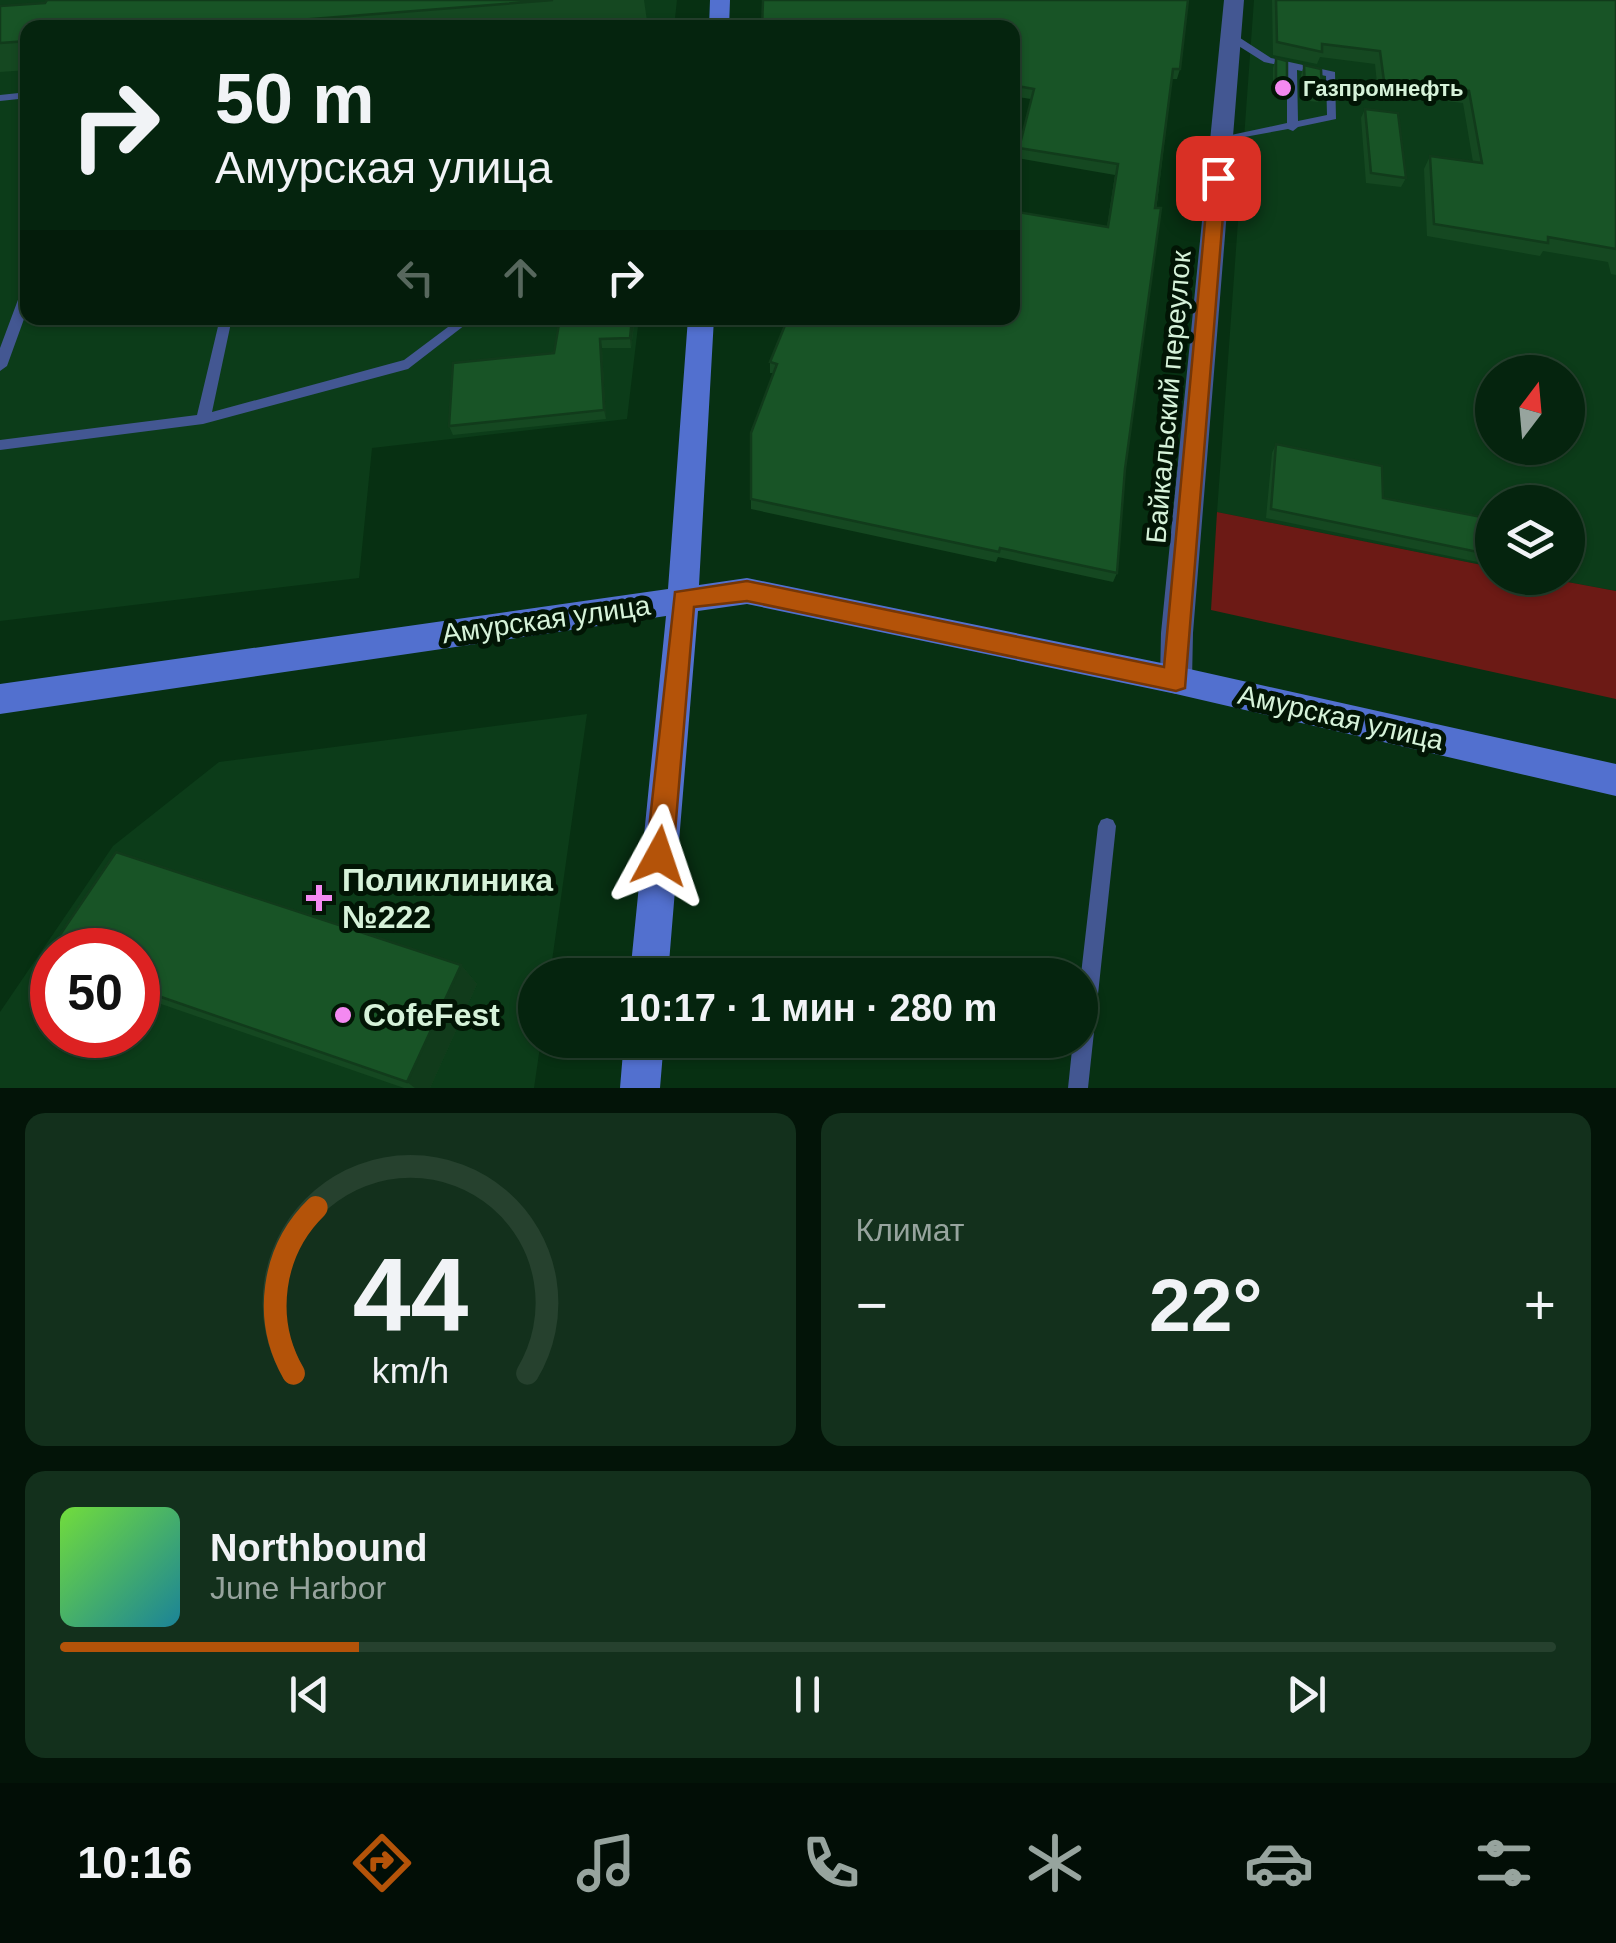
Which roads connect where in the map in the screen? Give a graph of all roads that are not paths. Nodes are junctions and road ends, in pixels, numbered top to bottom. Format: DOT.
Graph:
graph roads {
  1 [pos="1234,0"];
  2 [pos="1230,36"];
  3 [pos="1292,65"];
  4 [pos="1293,128"];
  5 [pos="1221,140"];
  6 [pos="20,312"];
  7 [pos="224,325"];
  8 [pos="459,325"];
  9 [pos="700,325"];
  10 [pos="0,366"];
  11 [pos="202,419"];
  12 [pos="0,445"];
  13 [pos="683,599"];
  14 [pos="1176,680"];
  15 [pos="0,700"];
  16 [pos="1616,780"];
  17 [pos="1107,826"];
  18 [pos="651,958"];
  19 [pos="642,1058"];
  20 [pos="640,1088"];
  21 [pos="1078,1088"];
  1 -- 2 [label="street, Байкальский переулок"];
  2 -- 3 [label="lane"];
  2 -- 5 [label="street, Байкальский переулок"];
  3 -- 4 [label="lane"];
  3 -- 4 [label="lane"];
  4 -- 5 [label="lane"];
  5 -- 14 [label="street, Байкальский переулок"];
  6 -- 10 [label="lane"];
  7 -- 11 [label="lane"];
  8 -- 11 [label="lane"];
  9 -- 13 [label="street"];
  11 -- 12 [label="lane"];
  13 -- 14 [label="street, Амурская улица"];
  13 -- 15 [label="street, Амурская улица"];
  13 -- 18 [label="street"];
  14 -- 16 [label="street, Амурская улица"];
  17 -- 21 [label="lane"];
  19 -- 20 [label="street"];
}
